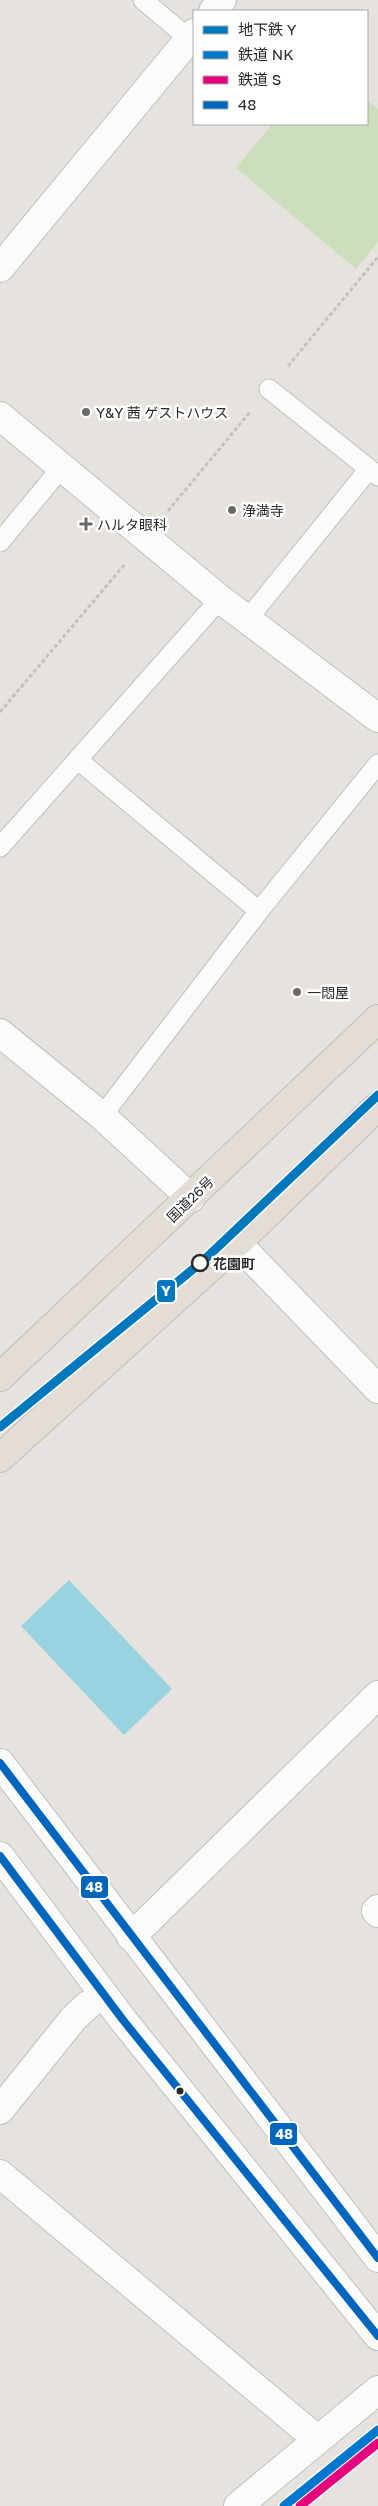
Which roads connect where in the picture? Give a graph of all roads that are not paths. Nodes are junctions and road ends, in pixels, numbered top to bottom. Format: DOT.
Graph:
graph roads {
  1 [pos="144,0"];
  2 [pos="222,0"];
  3 [pos="213,10"];
  4 [pos="193,39"];
  5 [pos="0,268"];
  6 [pos="269,389"];
  7 [pos="0,416"];
  8 [pos="62,467"];
  9 [pos="374,473"];
  10 [pos="0,542"];
  11 [pos="220,599"];
  12 [pos="248,620"];
  13 [pos="378,718"];
  14 [pos="78,760"];
  15 [pos="378,764"];
  16 [pos="0,847"];
  17 [pos="259,910"];
  18 [pos="378,1018"];
  19 [pos="0,1033"];
  20 [pos="378,1106"];
  21 [pos="102,1116"];
  22 [pos="190,1198"];
  23 [pos="237,1243"];
  24 [pos="5,1365"];
  25 [pos="378,1389"];
  26 [pos="0,1458"];
  27 [pos="378,1696"];
  28 [pos="0,1763"];
  29 [pos="0,1856"];
  30 [pos="378,1909"];
  31 [pos="378,1913"];
  32 [pos="131,1937"];
  33 [pos="88,2005"];
  34 [pos="0,2110"];
  35 [pos="0,2174"];
  36 [pos="378,2258"];
  37 [pos="378,2336"];
  38 [pos="378,2390"];
  39 [pos="318,2440"];
  40 [pos="238,2506"];
  1 -- 4 [label="lane"];
  2 -- 3 [label="street"];
  4 -- 5 [label="street"];
  6 -- 9 [label="lane"];
  7 -- 8 [label="street"];
  8 -- 10 [label="lane"];
  8 -- 11 [label="street"];
  9 -- 12 [label="lane"];
  11 -- 12 [label="street"];
  11 -- 14 [label="lane"];
  12 -- 13 [label="street"];
  14 -- 16 [label="lane"];
  14 -- 17 [label="lane"];
  15 -- 17 [label="lane"];
  17 -- 21 [label="lane"];
  18 -- 22 [label="highway, 国道26号"];
  19 -- 21 [label="street"];
  20 -- 23 [label="highway"];
  21 -- 22 [label="street"];
  22 -- 24 [label="highway, 国道26号"];
  23 -- 25 [label="street"];
  23 -- 26 [label="highway"];
  27 -- 32 [label="street"];
  28 -- 32 [label="street"];
  29 -- 37 [label="street"];
  30 -- 31 [label="street"];
  32 -- 36 [label="street"];
  33 -- 34 [label="street"];
  35 -- 39 [label="street"];
  38 -- 39 [label="street"];
  39 -- 40 [label="street"];
}
